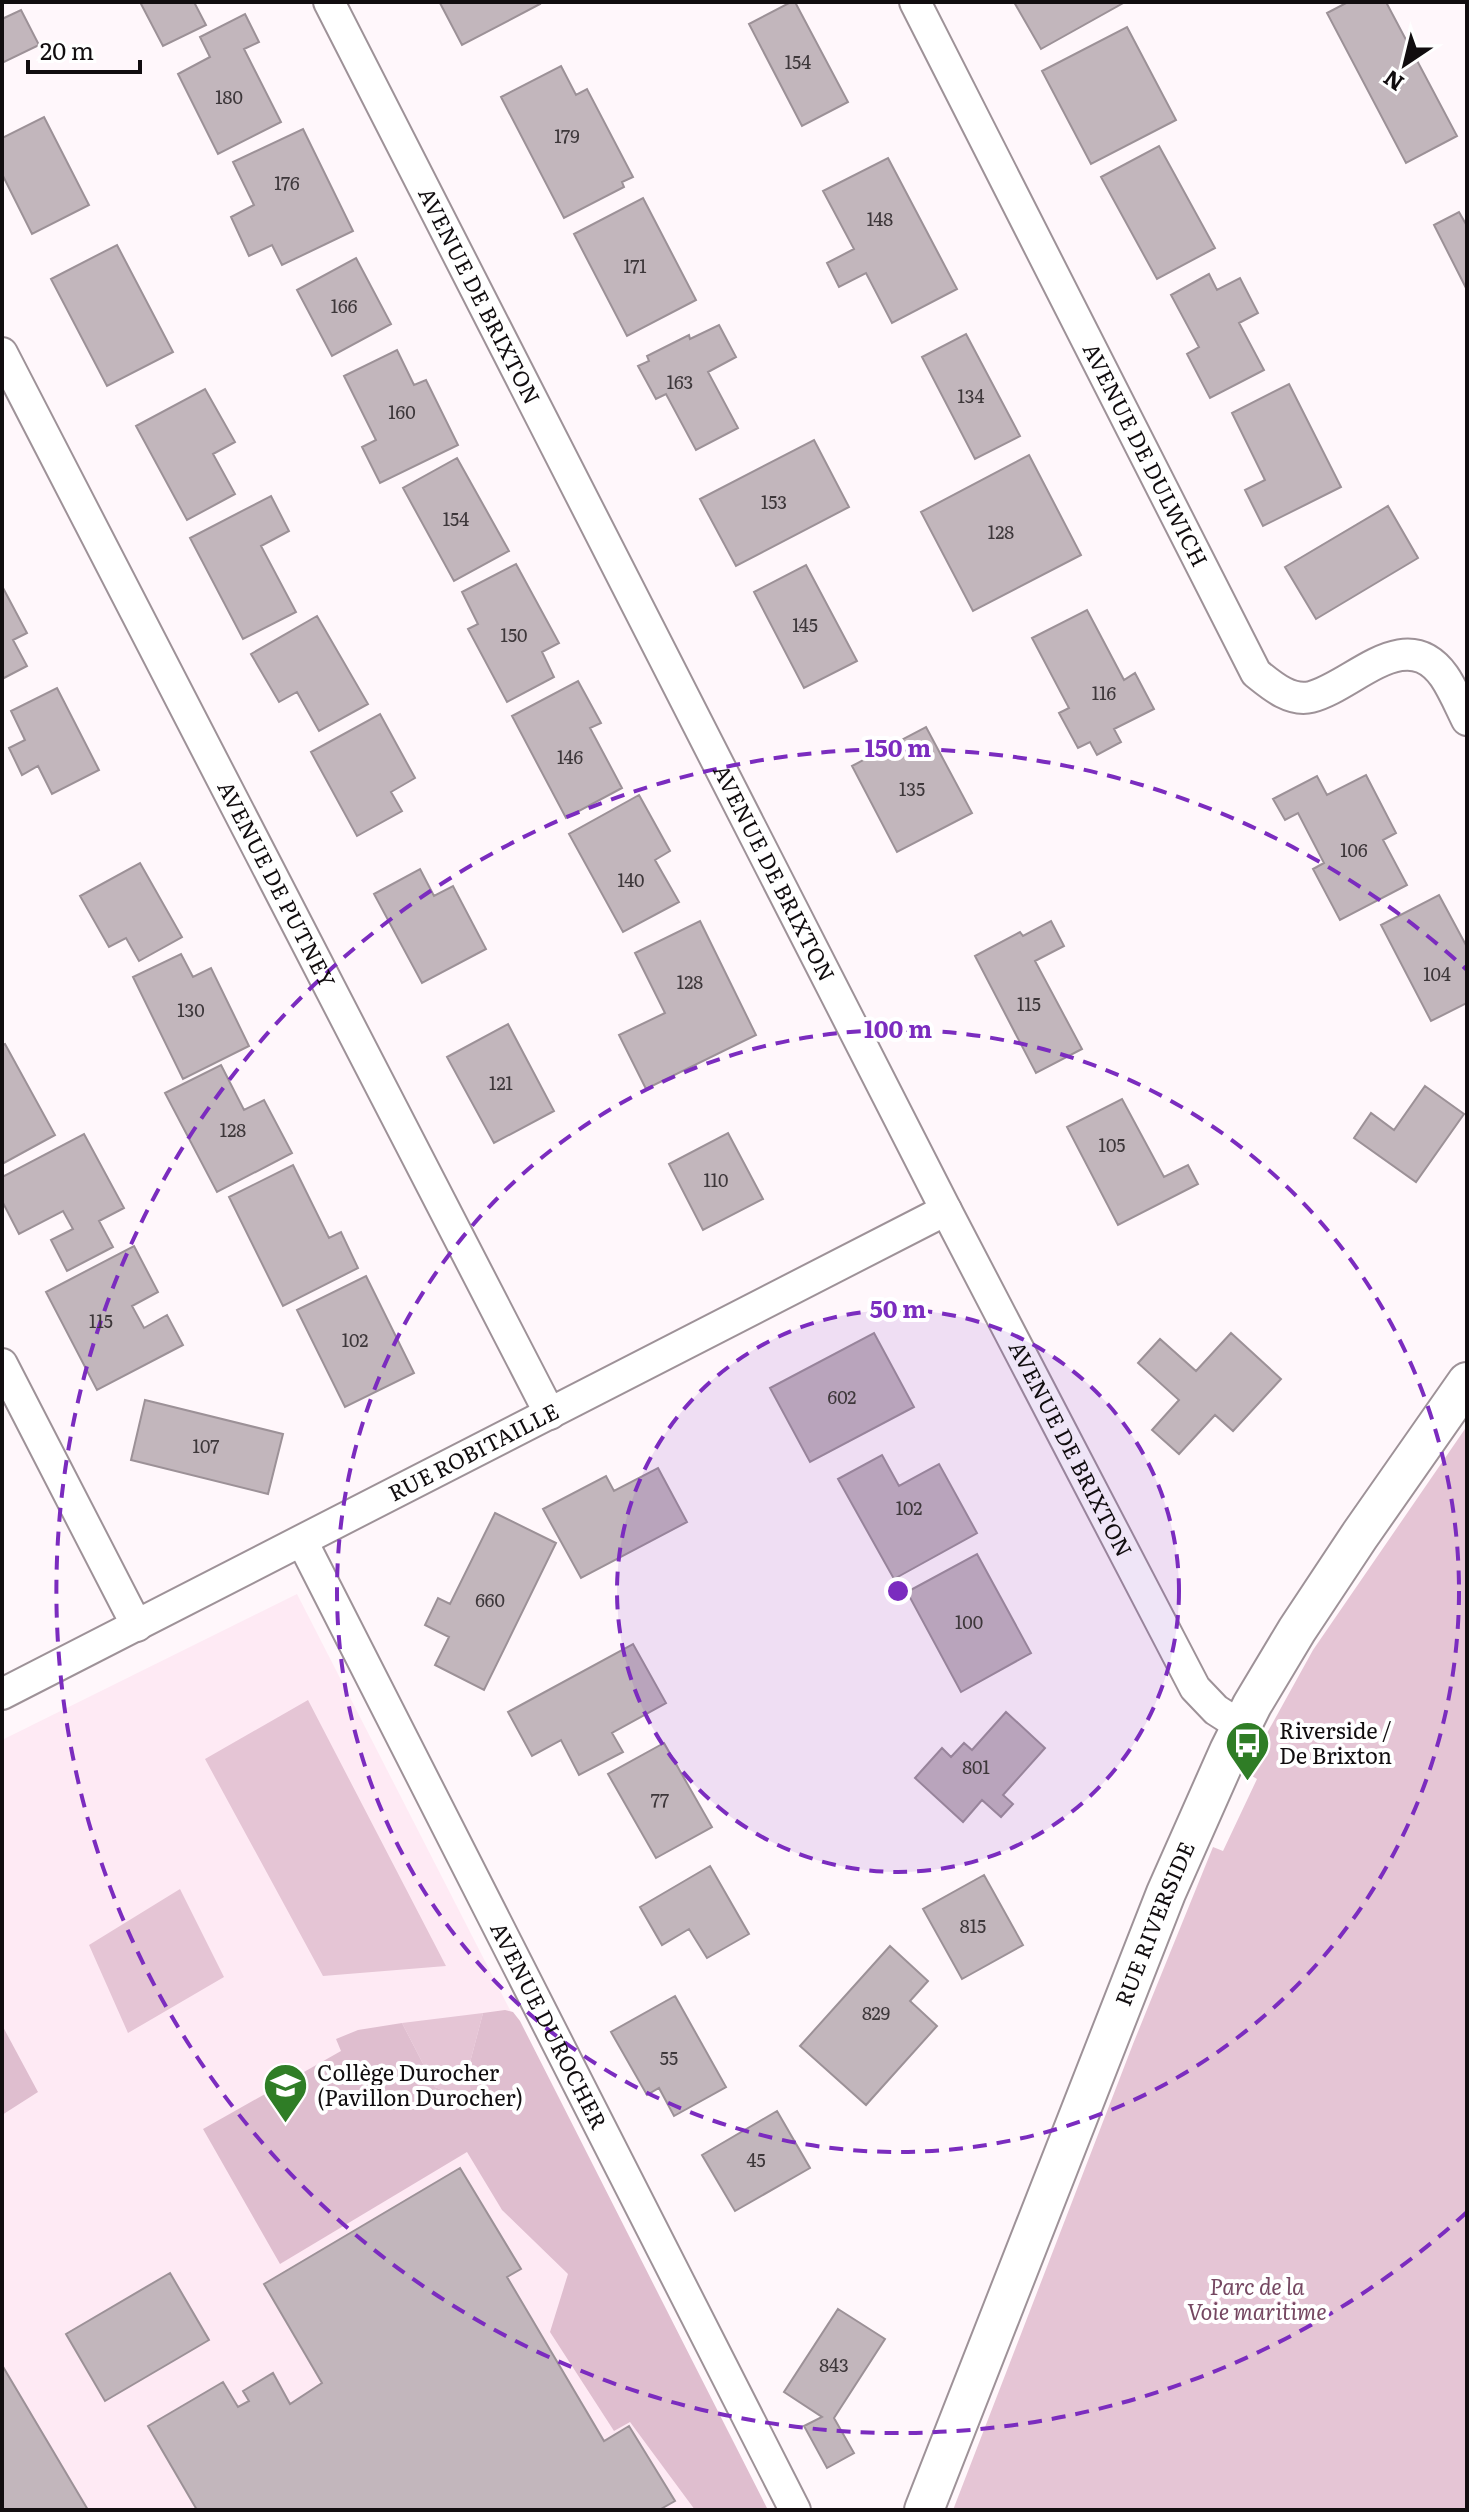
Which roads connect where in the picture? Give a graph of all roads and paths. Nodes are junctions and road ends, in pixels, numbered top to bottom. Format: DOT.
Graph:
graph roads {
  1 [pos="329,2"];
  2 [pos="915,2"];
  3 [pos="2,353"];
  4 [pos="1467,720"];
  5 [pos="946,1210"];
  6 [pos="2,1364"];
  7 [pos="1467,1382"];
  8 [pos="550,1414"];
  9 [pos="302,1541"];
  10 [pos="137,1626"];
  11 [pos="2,1694"];
  12 [pos="1241,1726"];
  13 [pos="795,2510"];
  14 [pos="924,2510"];
  1 -- 5 [label="street, AVENUE DE BRIXTON"];
  2 -- 4 [label="street, AVENUE DE DULWICH"];
  3 -- 8 [label="street, AVENUE DE PUTNEY"];
  5 -- 8 [label="street, RUE ROBITAILLE"];
  5 -- 12 [label="street, AVENUE DE BRIXTON"];
  6 -- 10 [label="street"];
  7 -- 12 [label="street, RUE RIVERSIDE"];
  8 -- 9 [label="street, RUE ROBITAILLE"];
  9 -- 10 [label="street, RUE ROBITAILLE"];
  9 -- 13 [label="street, AVENUE DUROCHER"];
  10 -- 11 [label="street, RUE ROBITAILLE"];
  12 -- 14 [label="street, RUE RIVERSIDE"];
}
